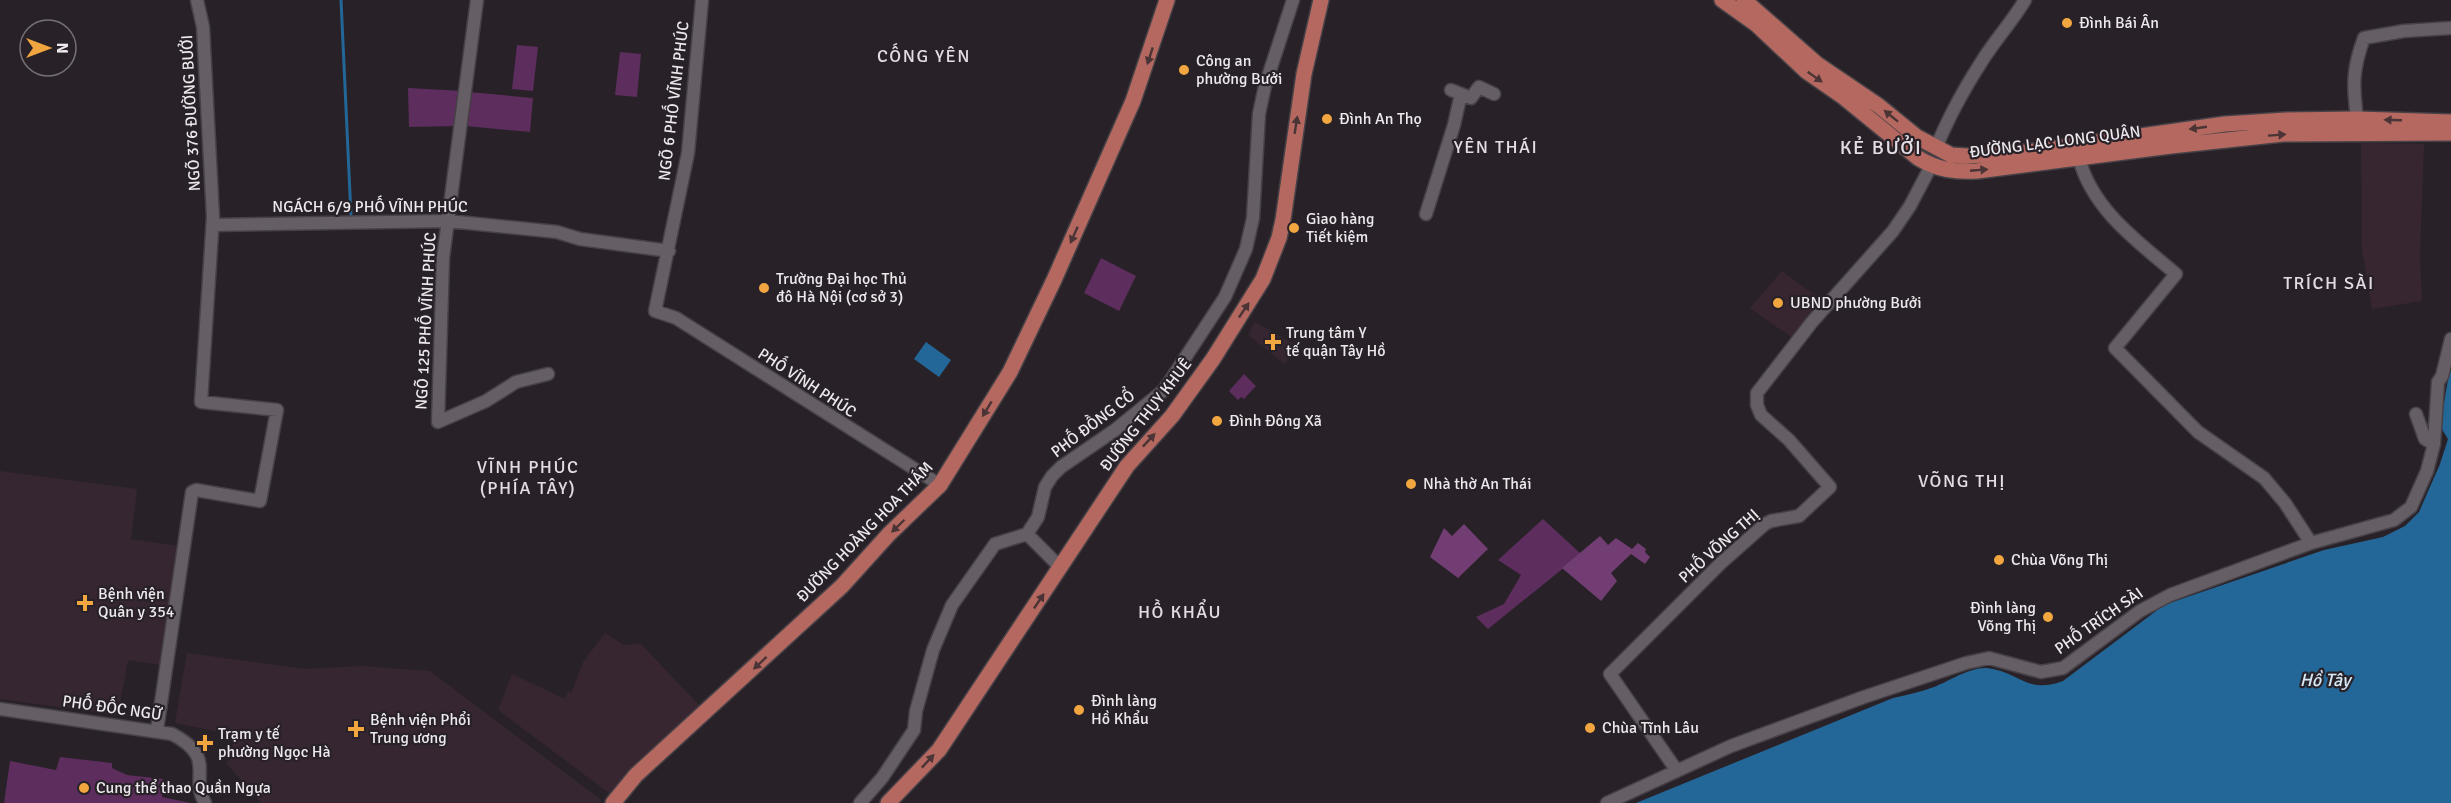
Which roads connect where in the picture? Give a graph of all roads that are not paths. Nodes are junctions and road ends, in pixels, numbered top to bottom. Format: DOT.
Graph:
graph roads {
  1 [pos="197,0"];
  2 [pos="477,0"];
  3 [pos="702,0"];
  4 [pos="1167,0"];
  5 [pos="1293,0"];
  6 [pos="1322,0"];
  7 [pos="1722,0"];
  8 [pos="1744,0"];
  9 [pos="2025,0"];
  10 [pos="2451,28"];
  11 [pos="1798,56"];
  12 [pos="1494,94"];
  13 [pos="2451,122"];
  14 [pos="2359,126"];
  15 [pos="2451,133"];
  16 [pos="1936,148"];
  17 [pos="2104,148"];
  18 [pos="2079,158"];
  19 [pos="1931,166"];
  20 [pos="1426,214"];
  21 [pos="448,221"];
  22 [pos="213,225"];
  23 [pos="669,251"];
  24 [pos="655,311"];
  25 [pos="2451,339"];
  26 [pos="1193,347"];
  27 [pos="1212,359"];
  28 [pos="548,374"];
  29 [pos="2416,414"];
  30 [pos="2434,444"];
  31 [pos="939,485"];
  32 [pos="1027,534"];
  33 [pos="2311,543"];
  34 [pos="1061,568"];
  35 [pos="0,709"];
  36 [pos="157,730"];
  37 [pos="1677,771"];
  38 [pos="205,803"];
  39 [pos="613,803"];
  40 [pos="861,803"];
  41 [pos="888,803"];
  42 [pos="1606,803"];
  1 -- 22 [label="street, NGÕ 376 ĐƯỜNG BƯỞI"];
  2 -- 21 [label="street, NGÕ 125 PHỐ VĨNH PHÚC"];
  3 -- 23 [label="street, NGÕ 6 PHỐ VĨNH PHÚC"];
  4 -- 31 [label="main road, ĐƯỜNG HOÀNG HOA THÁM, one-way"];
  5 -- 26 [label="street, PHỐ ĐỒNG CỔ"];
  27 -- 6 [label="main road, ĐƯỜNG THỤY KHUÊ, one-way"];
  7 -- 11 [label="main road, ĐƯỜNG LẠC LONG QUÂN"];
  8 -- 11 [label="main road, ĐƯỜNG LẠC LONG QUÂN"];
  9 -- 16 [label="street"];
  10 -- 14 [label="street"];
  16 -- 11 [label="main road, ĐƯỜNG LẠC LONG QUÂN, one-way"];
  11 -- 19 [label="main road, ĐƯỜNG LẠC LONG QUÂN, one-way"];
  12 -- 20 [label="street"];
  13 -- 14 [label="main road, ĐƯỜNG LẠC LONG QUÂN, one-way"];
  14 -- 15 [label="main road, ĐƯỜNG LẠC LONG QUÂN"];
  14 -- 17 [label="main road, ĐƯỜNG LẠC LONG QUÂN"];
  16 -- 17 [label="main road, ĐƯỜNG LẠC LONG QUÂN"];
  17 -- 18 [label="main road, ĐƯỜNG LẠC LONG QUÂN"];
  19 -- 18 [label="main road, ĐƯỜNG LẠC LONG QUÂN, one-way"];
  18 -- 33 [label="street"];
  19 -- 37 [label="street, PHỐ VÕNG THỊ"];
  21 -- 22 [label="street, NGÁCH 6/9 PHỐ VĨNH PHÚC"];
  21 -- 23 [label="street, NGÁCH 6/9 PHỐ VĨNH PHÚC"];
  21 -- 28 [label="street, NGÕ 125 PHỐ VĨNH PHÚC"];
  22 -- 36 [label="street, NGÕ 376 ĐƯỜNG BƯỞI"];
  23 -- 24 [label="street, NGÕ 6 PHỐ VĨNH PHÚC"];
  24 -- 31 [label="street, PHỐ VĨNH PHÚC"];
  25 -- 30 [label="street, PHỐ TRÍCH SÀI"];
  26 -- 27 [label="street"];
  26 -- 32 [label="street, PHỐ ĐỒNG CỔ"];
  34 -- 27 [label="main road, ĐƯỜNG THỤY KHUÊ, one-way"];
  29 -- 30 [label="street"];
  30 -- 33 [label="street, PHỐ TRÍCH SÀI"];
  31 -- 39 [label="main road, ĐƯỜNG HOÀNG HOA THÁM, one-way"];
  32 -- 34 [label="street"];
  32 -- 40 [label="street"];
  33 -- 37 [label="street, PHỐ TRÍCH SÀI"];
  41 -- 34 [label="main road, ĐƯỜNG THỤY KHUÊ, one-way"];
  35 -- 36 [label="street, PHỐ ĐỐC NGỮ"];
  36 -- 38 [label="street, PHỐ ĐỐC NGỮ"];
  37 -- 42 [label="street, PHỐ TRÍCH SÀI"];
}
